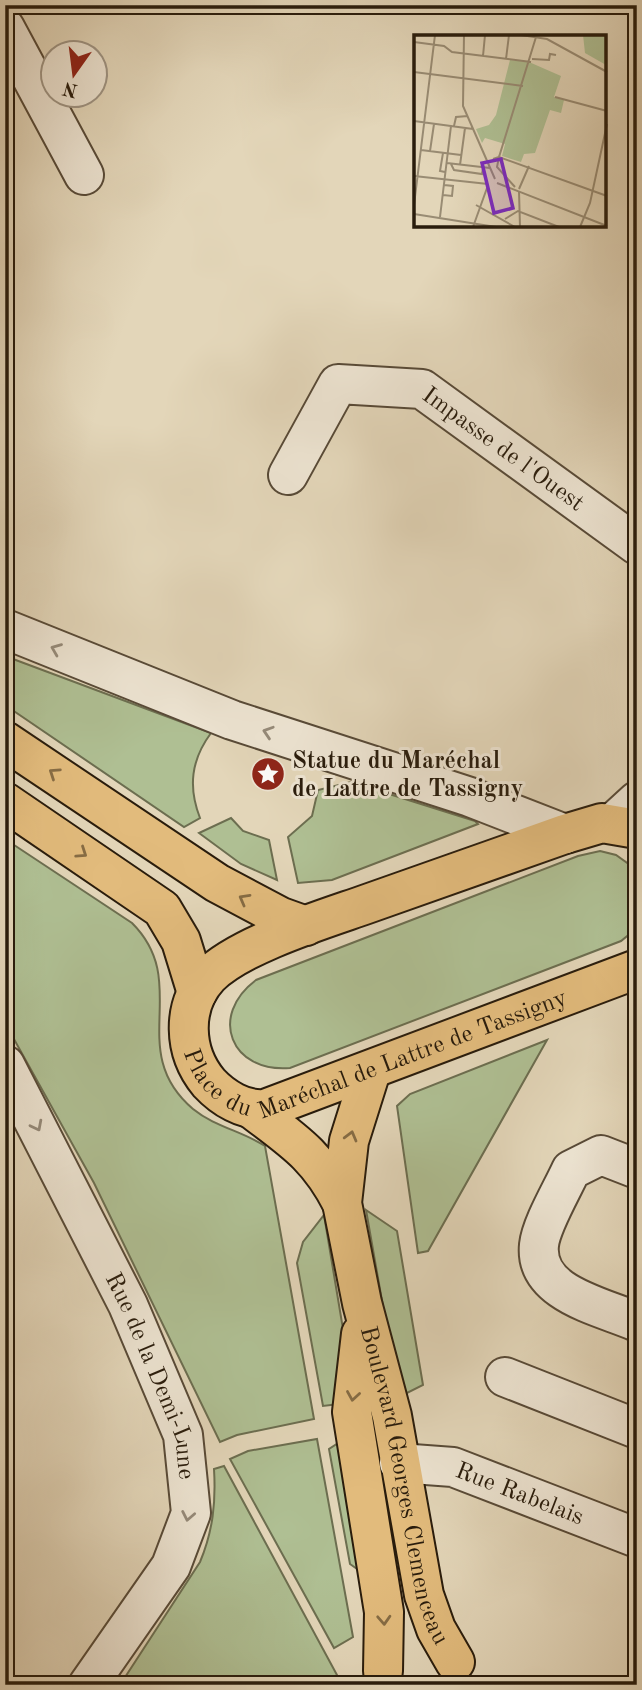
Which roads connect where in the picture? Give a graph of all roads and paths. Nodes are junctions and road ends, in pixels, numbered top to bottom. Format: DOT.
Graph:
graph roads {
  1 [pos="5,29"];
  2 [pos="84,175"];
  3 [pos="288,475"];
  4 [pos="637,545"];
  5 [pos="5,629"];
  6 [pos="5,741"];
  7 [pos="5,802"];
  8 [pos="629,818"];
  9 [pos="565,834"];
  10 [pos="306,926"];
  11 [pos="633,973"];
  12 [pos="197,993"];
  13 [pos="5,1065"];
  14 [pos="371,1071"];
  15 [pos="253,1110"];
  16 [pos="637,1169"];
  17 [pos="342,1203"];
  18 [pos="362,1303"];
  19 [pos="637,1322"];
  20 [pos="505,1377"];
  21 [pos="637,1429"];
  22 [pos="399,1463"];
  23 [pos="637,1538"];
  24 [pos="462,1673"];
  25 [pos="378,1681"];
  26 [pos="88,1685"];
  1 -- 2 [label="street"];
  3 -- 4 [label="street, Impasse de l'Ouest"];
  9 -- 5 [label="street, one-way"];
  10 -- 6 [label="main road, one-way"];
  7 -- 12 [label="main road, one-way"];
  8 -- 9 [label="main road, Place du Maréchal de Lattre de Tassigny"];
  9 -- 10 [label="main road, Place du Maréchal de Lattre de Tassigny"];
  10 -- 12 [label="main road, Place du Maréchal de Lattre de Tassigny"];
  11 -- 14 [label="main road, Place du Maréchal de Lattre de Tassigny"];
  12 -- 15 [label="main road, Place du Maréchal de Lattre de Tassigny"];
  13 -- 26 [label="street, Rue de la Demi-Lune, one-way"];
  14 -- 15 [label="main road, Place du Maréchal de Lattre de Tassigny"];
  17 -- 14 [label="main road, one-way"];
  15 -- 17 [label="main road"];
  16 -- 19 [label="street"];
  17 -- 18 [label="main road, Boulevard Georges Clemenceau"];
  18 -- 22 [label="main road, Boulevard Georges Clemenceau"];
  18 -- 25 [label="main road, Boulevard Georges Clemenceau, one-way"];
  20 -- 21 [label="street"];
  22 -- 23 [label="street, Rue Rabelais"];
  22 -- 24 [label="main road, Boulevard Georges Clemenceau"];
  24 -- 25 [label="main road"];
}
